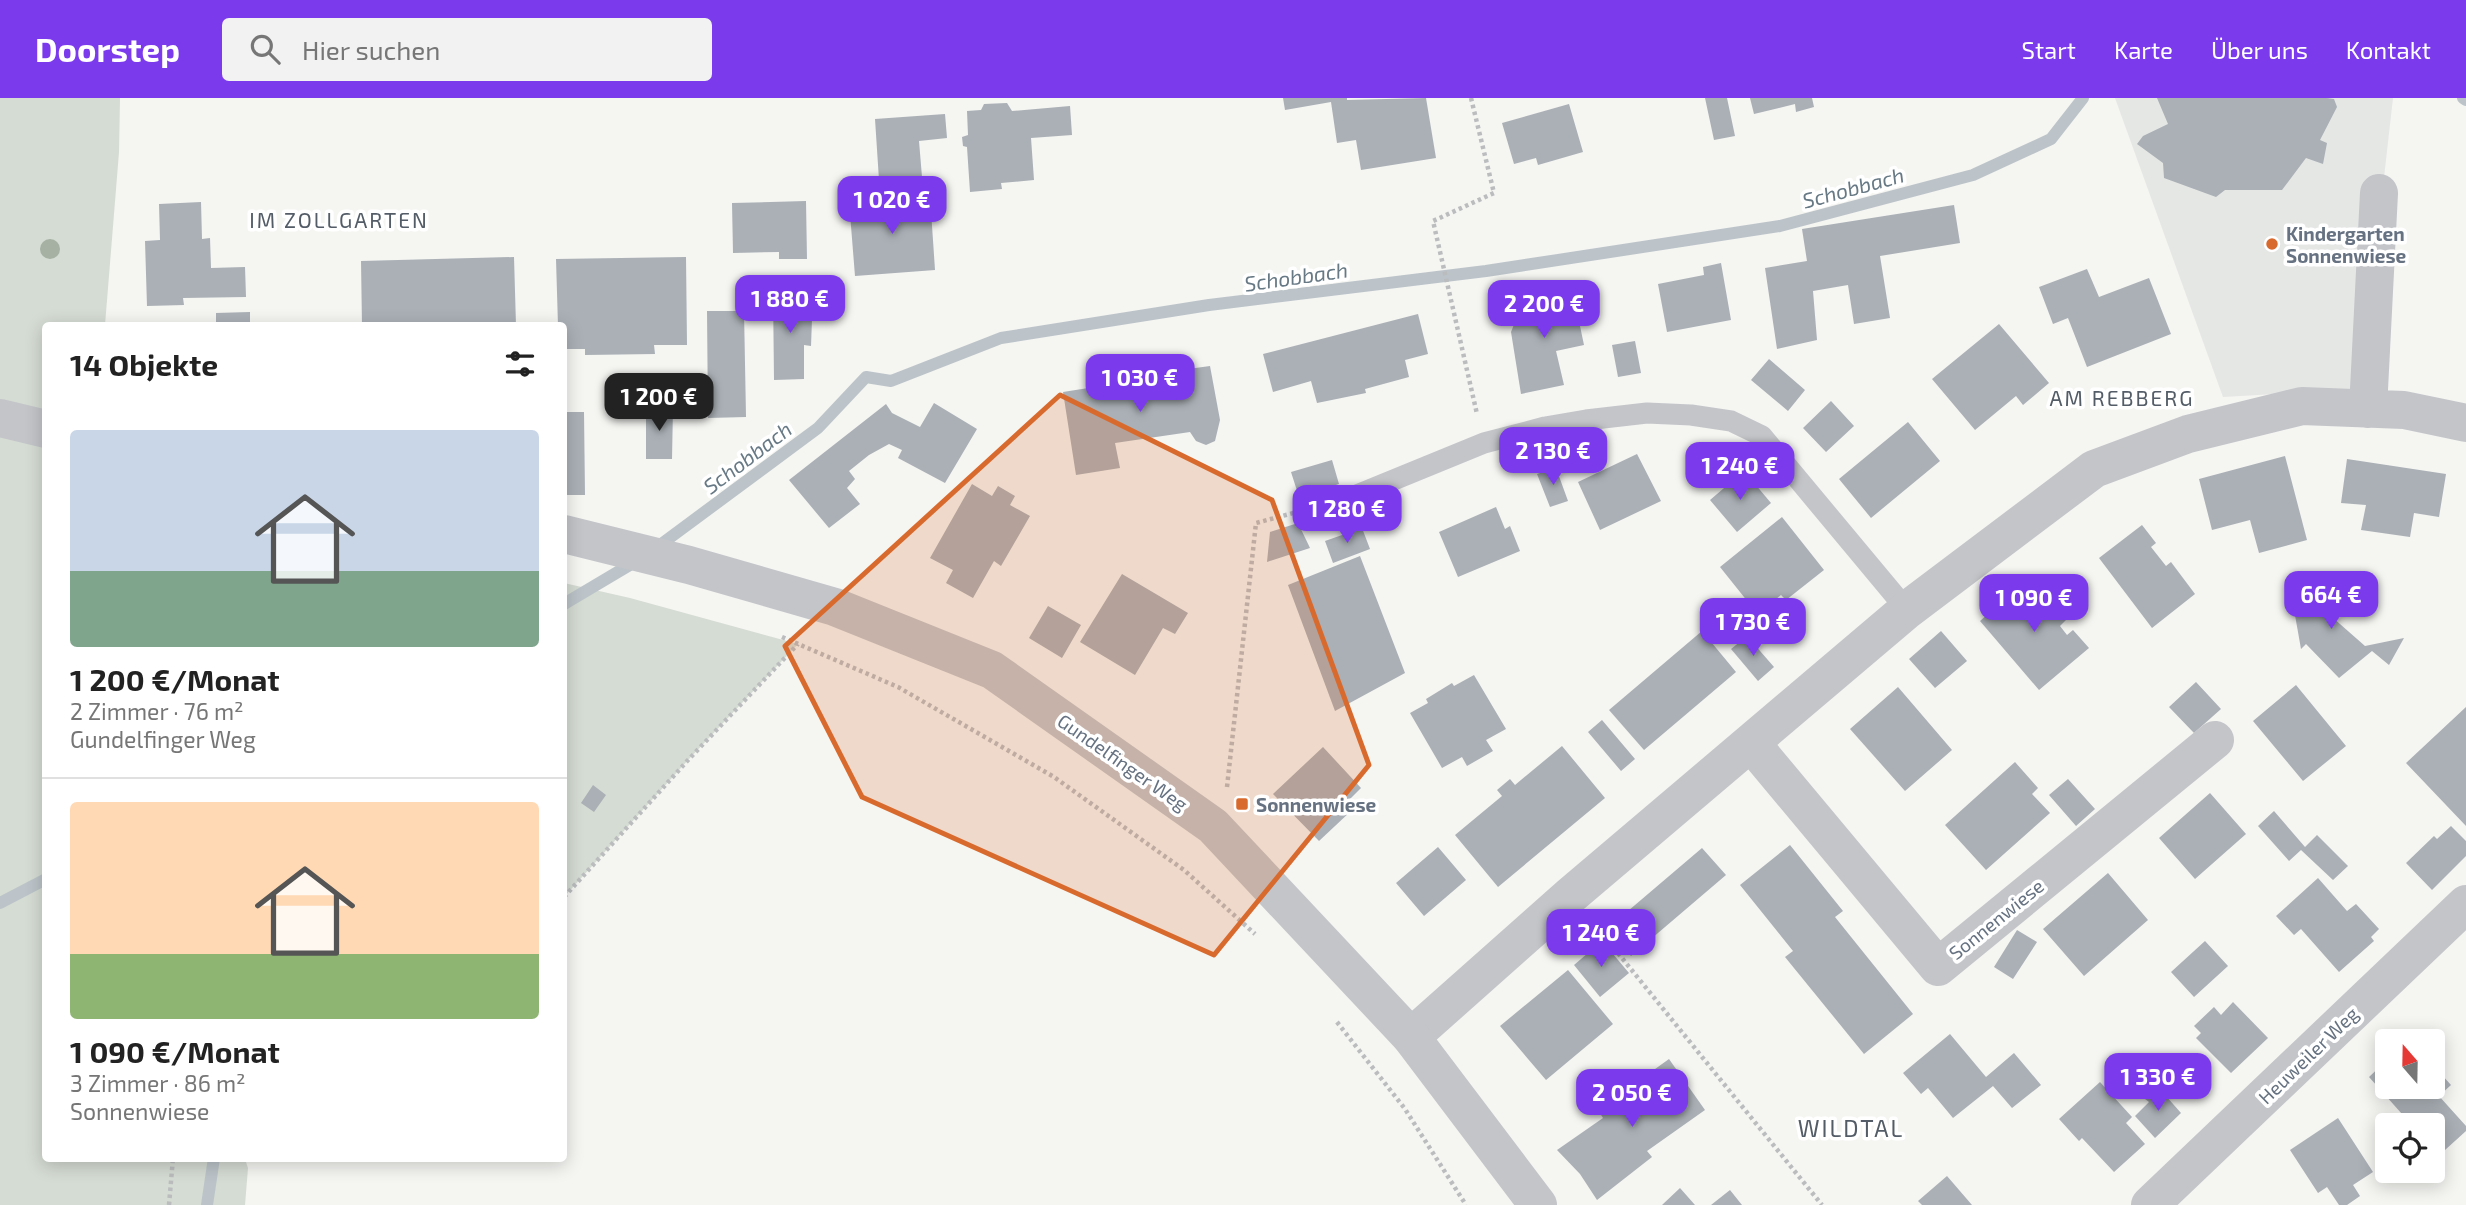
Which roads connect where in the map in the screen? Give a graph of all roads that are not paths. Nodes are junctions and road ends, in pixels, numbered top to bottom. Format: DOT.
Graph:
graph roads {
  1 [pos="2379,193"];
  2 [pos="2368,409"];
  3 [pos="0,418"];
  4 [pos="2466,424"];
  5 [pos="42,428"];
  6 [pos="1352,497"];
  7 [pos="567,535"];
  8 [pos="1907,610"];
  9 [pos="2216,740"];
  10 [pos="1751,743"];
  11 [pos="2466,904"];
  12 [pos="1411,1037"];
  13 [pos="1538,1205"];
  14 [pos="2150,1205"];
  1 -- 2 [label="street"];
  2 -- 4 [label="street"];
  2 -- 8 [label="street"];
  3 -- 5 [label="street"];
  6 -- 8 [label="lane"];
  7 -- 12 [label="street, Gundelfinger Weg"];
  8 -- 10 [label="street"];
  9 -- 10 [label="street, Sonnenwiese"];
  10 -- 12 [label="street"];
  11 -- 14 [label="street, Heuweiler Weg"];
  12 -- 13 [label="street, Gundelfinger Weg"];
}
